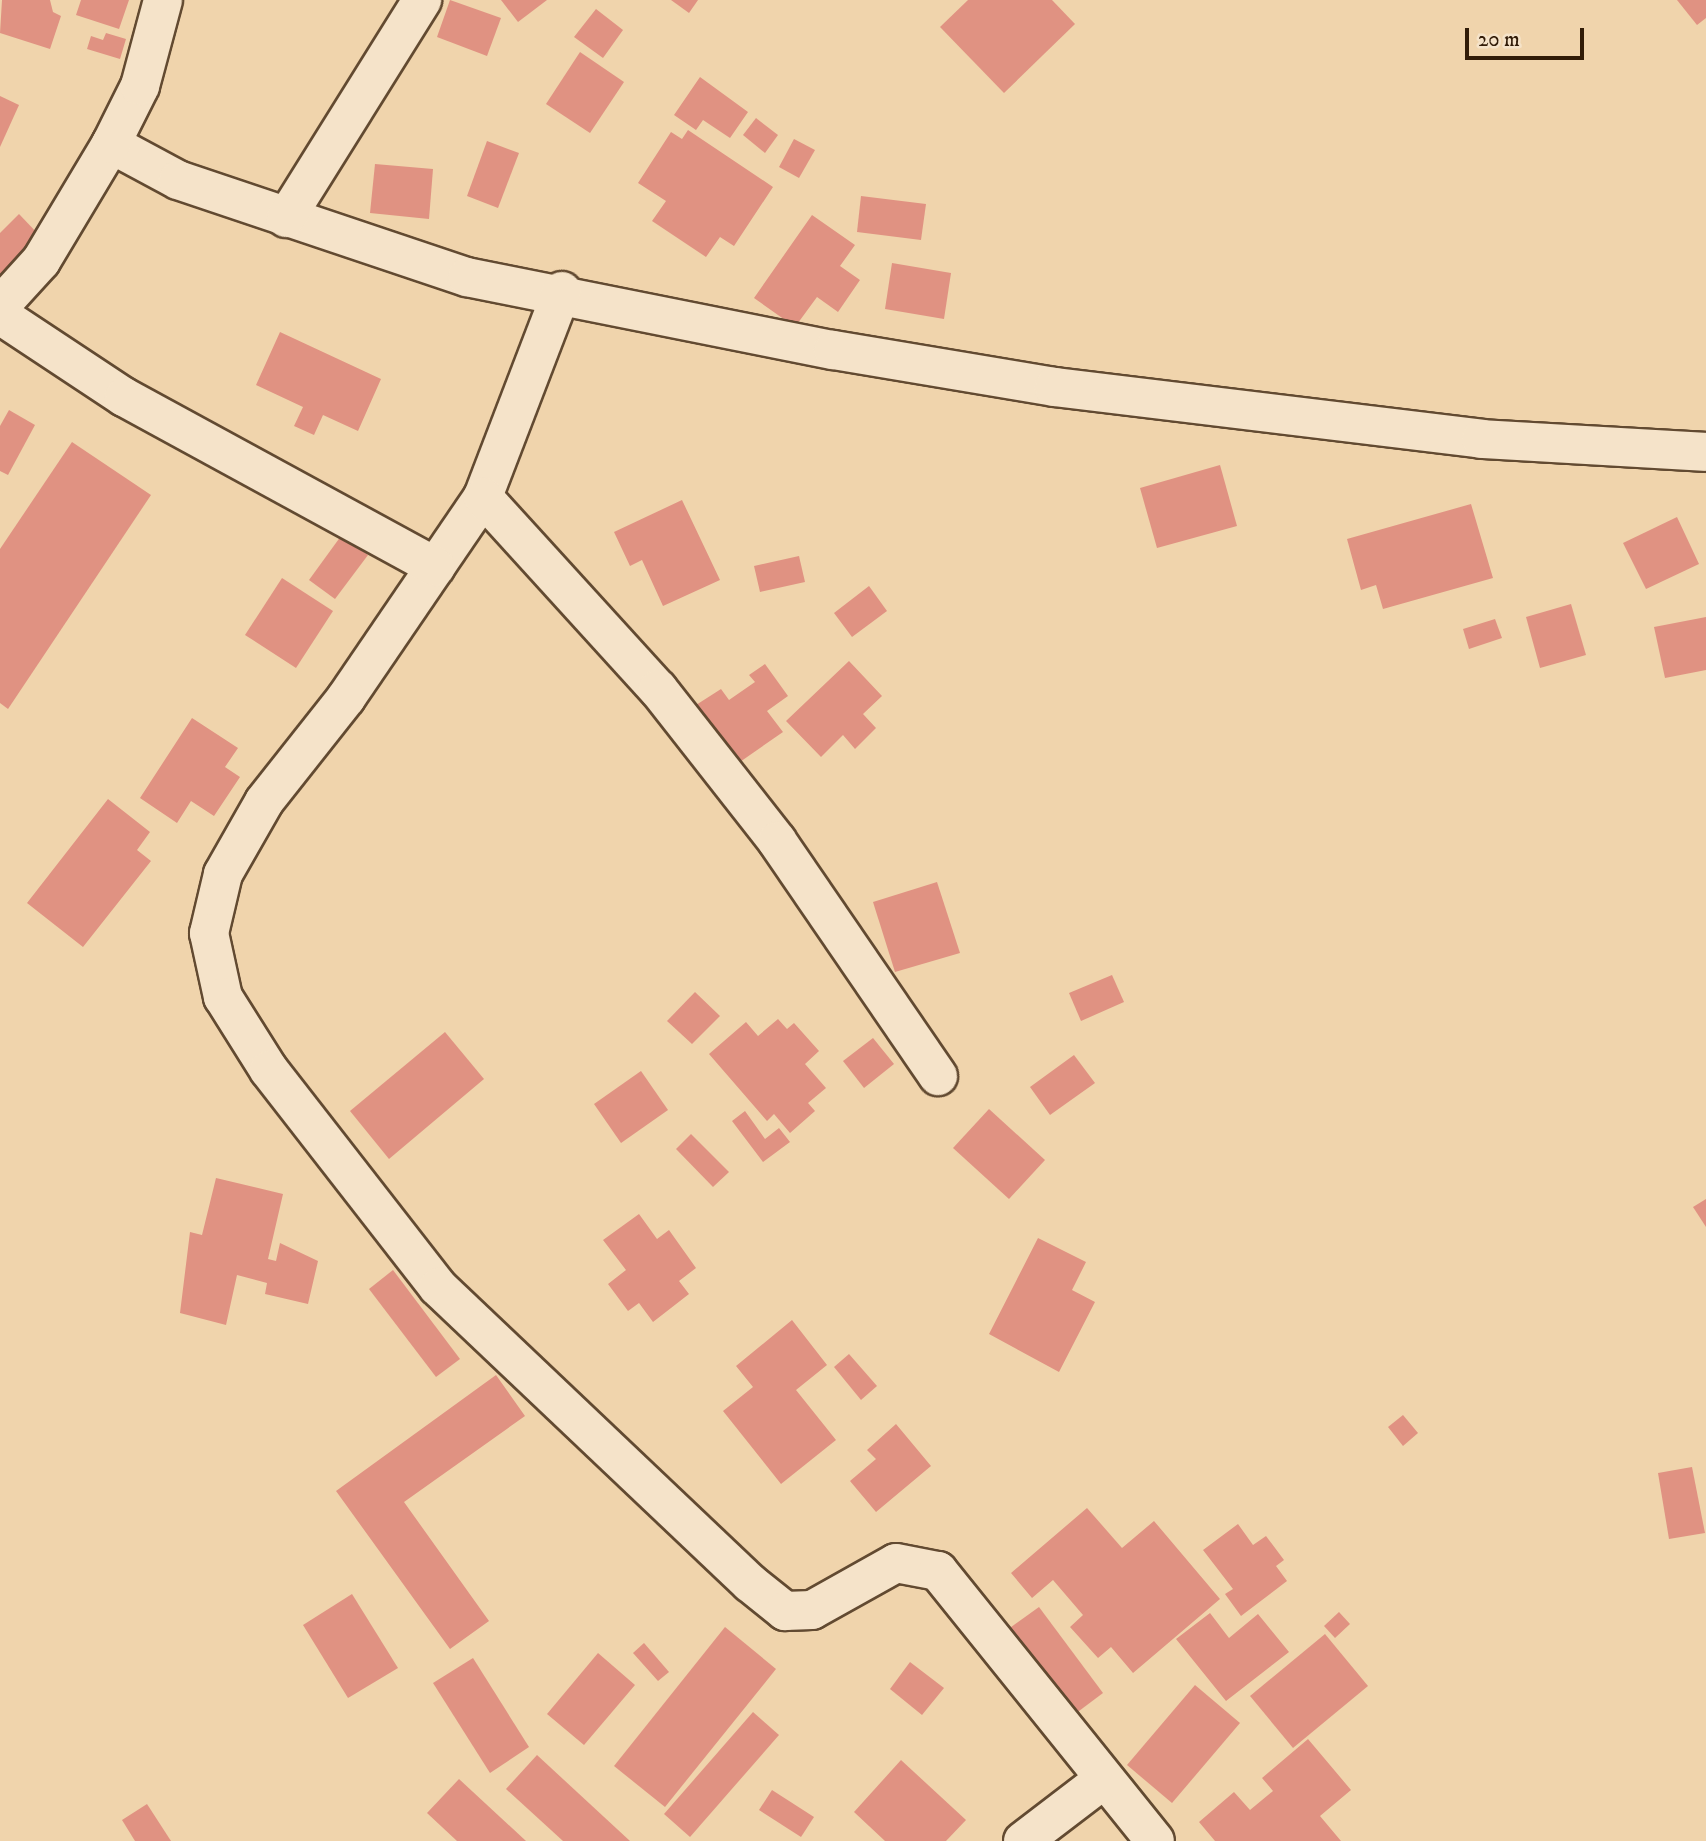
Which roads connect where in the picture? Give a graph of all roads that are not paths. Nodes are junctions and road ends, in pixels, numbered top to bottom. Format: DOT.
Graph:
graph roads {
  1 [pos="163,0"];
  2 [pos="422,0"];
  3 [pos="111,144"];
  4 [pos="286,218"];
  5 [pos="562,291"];
  6 [pos="0,306"];
  7 [pos="0,314"];
  8 [pos="1706,452"];
  9 [pos="483,497"];
  10 [pos="436,567"];
  11 [pos="938,1076"];
  12 [pos="1104,1779"];
  13 [pos="1023,1841"];
  14 [pos="1156,1841"];
  1 -- 3 [label="street"];
  2 -- 4 [label="street"];
  3 -- 4 [label="street"];
  3 -- 6 [label="street"];
  4 -- 5 [label="street"];
  5 -- 8 [label="street"];
  5 -- 9 [label="street"];
  7 -- 10 [label="street"];
  9 -- 10 [label="street"];
  9 -- 11 [label="street"];
  10 -- 12 [label="street"];
  12 -- 13 [label="street"];
  12 -- 14 [label="street"];
}
